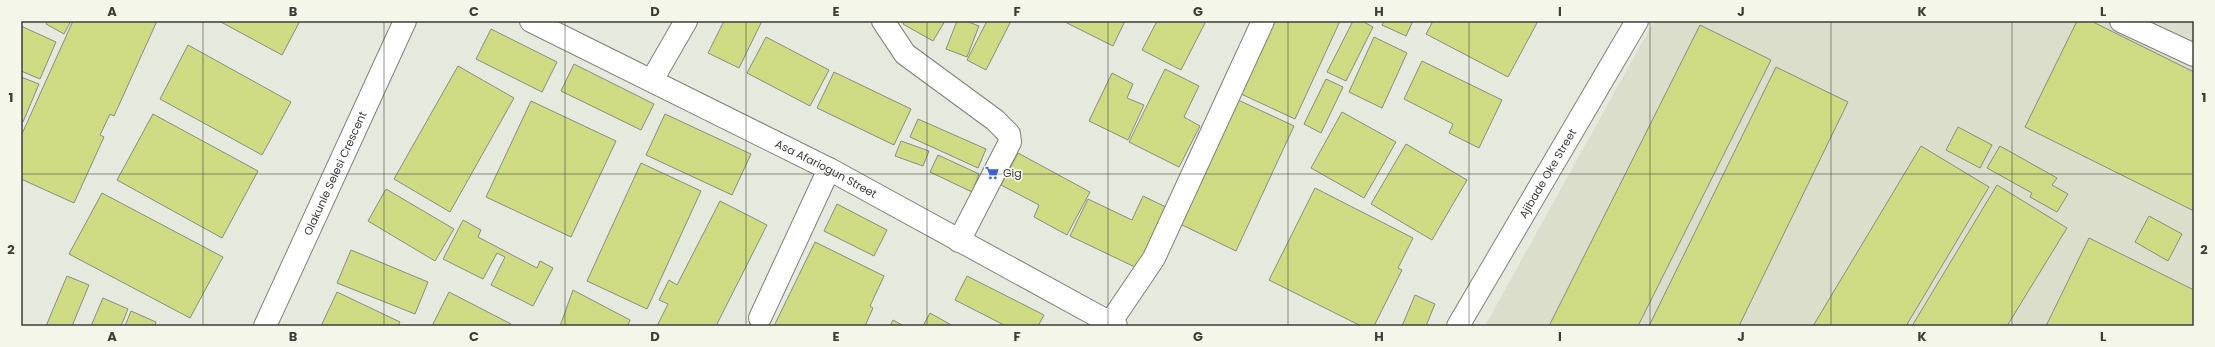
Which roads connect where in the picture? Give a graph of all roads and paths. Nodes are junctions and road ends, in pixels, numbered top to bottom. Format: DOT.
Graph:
graph roads {
  1 [pos="405,21"];
  2 [pos="531,21"];
  3 [pos="686,21"];
  4 [pos="883,21"];
  5 [pos="1263,21"];
  6 [pos="1638,21"];
  7 [pos="2121,21"];
  8 [pos="2194,55"];
  9 [pos="652,80"];
  10 [pos="829,169"];
  11 [pos="959,241"];
  12 [pos="760,318"];
  13 [pos="1084,319"];
  14 [pos="1113,325"];
  15 [pos="265,326"];
  16 [pos="1458,326"];
  1 -- 15 [label="street, Olakunle Selesi Crescent"];
  2 -- 9 [label="street, Asa Afariogun Street"];
  3 -- 9 [label="street"];
  4 -- 11 [label="street"];
  5 -- 14 [label="street"];
  6 -- 16 [label="street, Ajibade Oke Street"];
  7 -- 8 [label="street"];
  9 -- 10 [label="street, Asa Afariogun Street"];
  10 -- 11 [label="street, Asa Afariogun Street"];
  10 -- 12 [label="street"];
  11 -- 13 [label="street, Asa Afariogun Street"];
  13 -- 14 [label="street, Asa Afariogun Street"];
}
